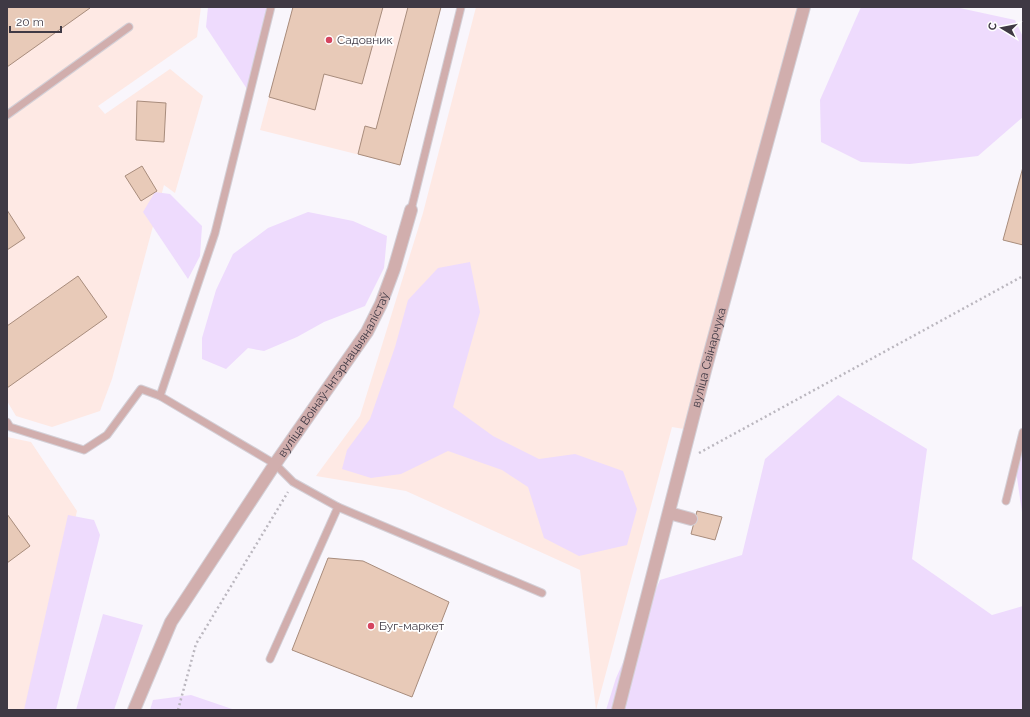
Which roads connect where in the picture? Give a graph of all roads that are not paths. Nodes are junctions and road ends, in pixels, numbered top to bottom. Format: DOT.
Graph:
graph roads {
  1 [pos="271,7"];
  2 [pos="461,7"];
  3 [pos="804,7"];
  4 [pos="129,27"];
  5 [pos="7,115"];
  6 [pos="411,210"];
  7 [pos="160,396"];
  8 [pos="7,422"];
  9 [pos="1023,432"];
  10 [pos="275,464"];
  11 [pos="1006,501"];
  12 [pos="338,507"];
  13 [pos="669,513"];
  14 [pos="691,519"];
  15 [pos="542,593"];
  16 [pos="270,659"];
  17 [pos="134,710"];
  18 [pos="618,710"];
  1 -- 7 [label="lane"];
  2 -- 6 [label="lane, вуліца Воінаў-Інтэрнацыяналістаў"];
  3 -- 13 [label="street, вуліца Свінарчука"];
  4 -- 5 [label="lane"];
  6 -- 10 [label="street, вуліца Воінаў-Інтэрнацыяналістаў"];
  7 -- 8 [label="lane"];
  7 -- 10 [label="lane"];
  9 -- 11 [label="lane"];
  10 -- 12 [label="lane"];
  10 -- 17 [label="street, вуліца Воінаў-Інтэрнацыяналістаў"];
  12 -- 15 [label="lane"];
  12 -- 16 [label="lane"];
  13 -- 14 [label="street"];
  13 -- 18 [label="street, вуліца Свінарчука"];
}
